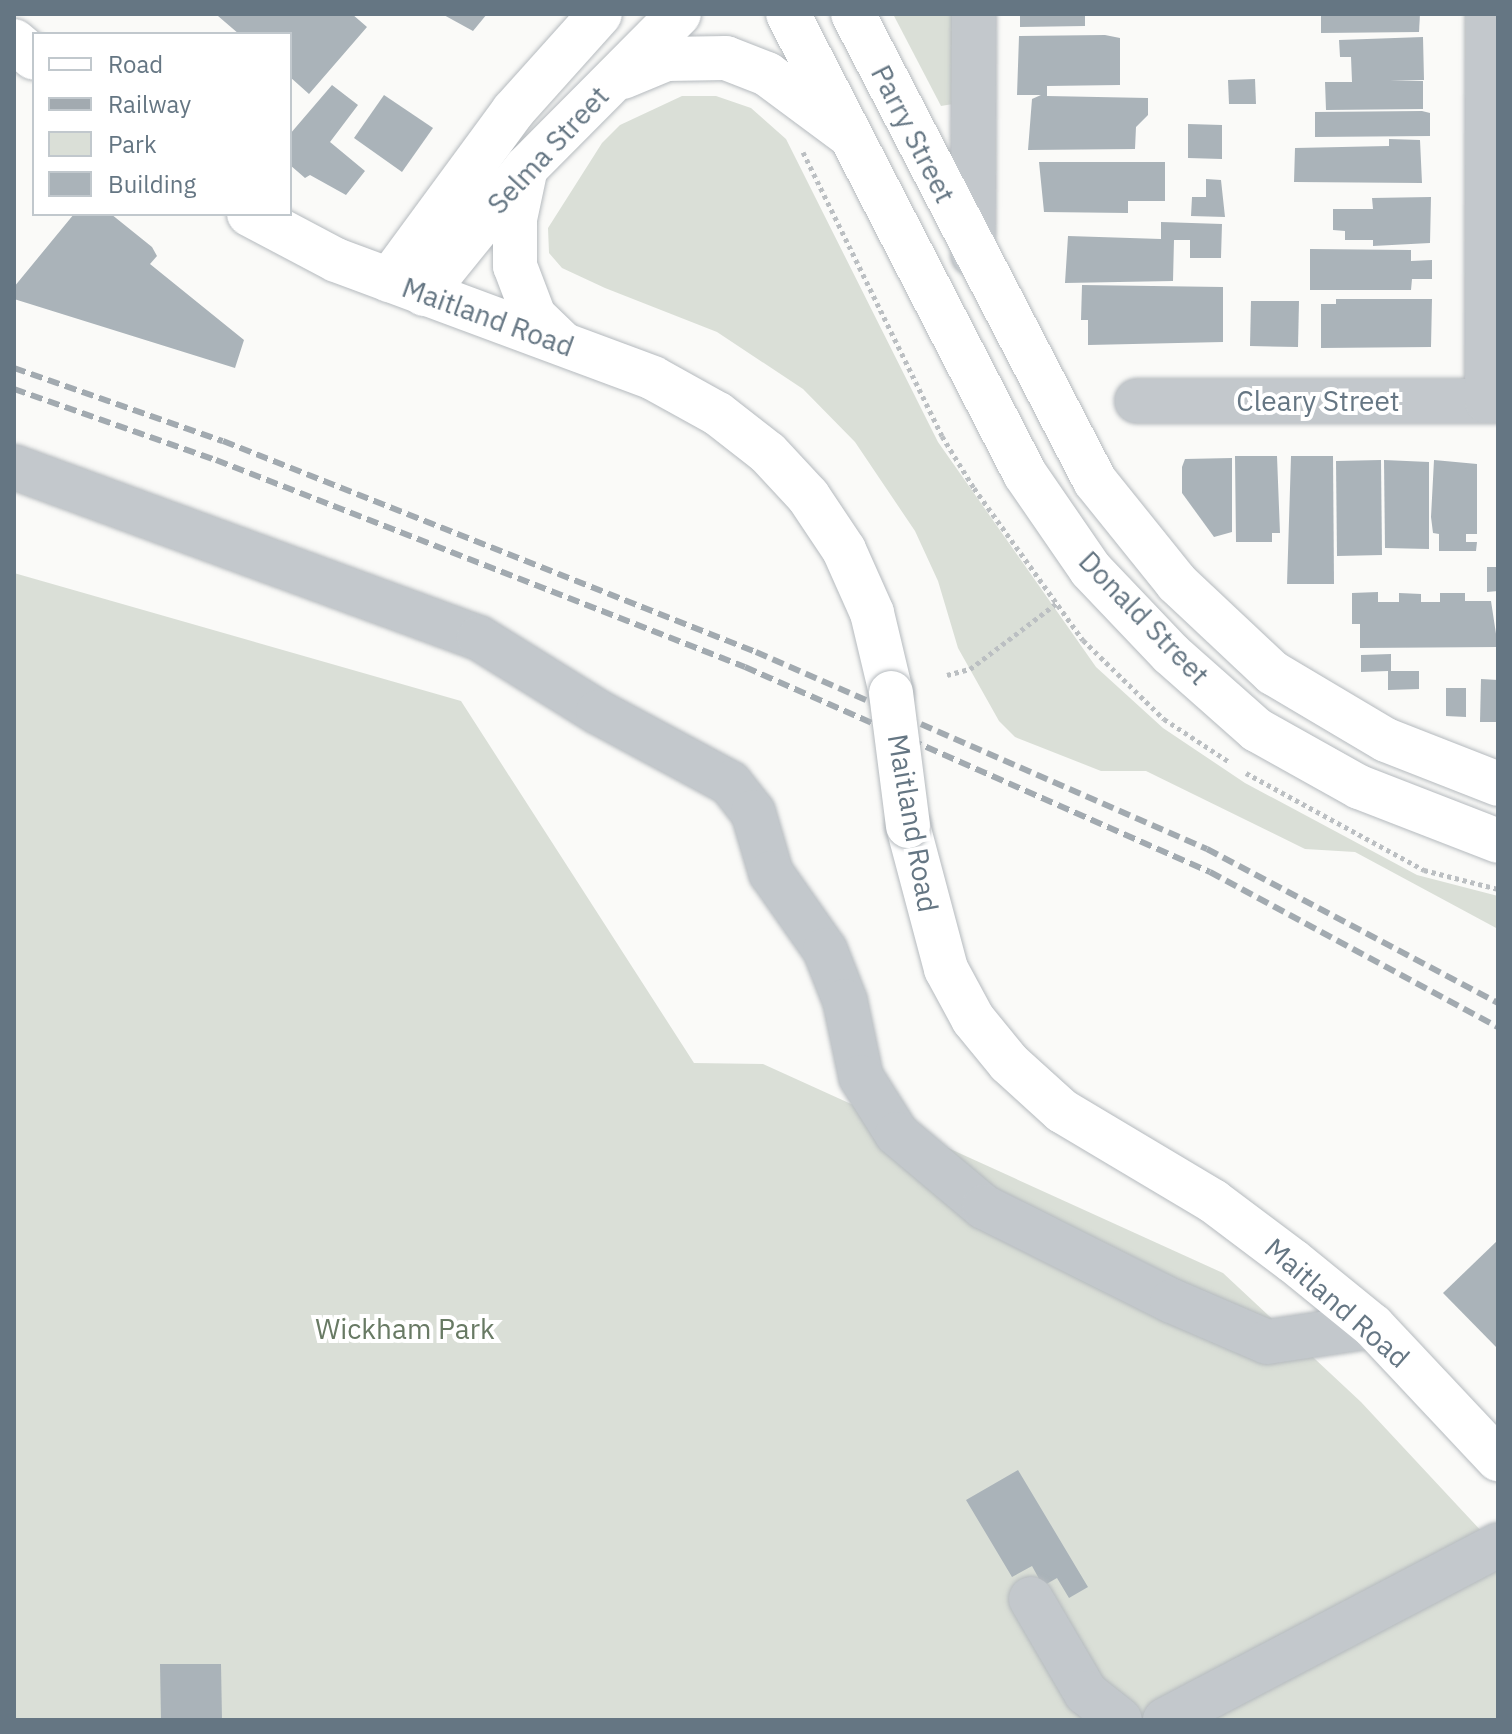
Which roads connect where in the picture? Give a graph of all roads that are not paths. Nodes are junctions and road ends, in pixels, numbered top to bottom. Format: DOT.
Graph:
graph roads {
  1 [pos="600,14"];
  2 [pos="679,14"];
  3 [pos="788,14"];
  4 [pos="853,14"];
  5 [pos="974,14"];
  6 [pos="1488,14"];
  7 [pos="14,41"];
  8 [pos="32,56"];
  9 [pos="610,82"];
  10 [pos="849,135"];
  11 [pos="526,168"];
  12 [pos="253,216"];
  13 [pos="1493,233"];
  14 [pos="973,254"];
  15 [pos="407,287"];
  16 [pos="564,344"];
  17 [pos="1137,401"];
  18 [pos="1492,401"];
  19 [pos="14,467"];
  20 [pos="1498,784"];
  21 [pos="1498,841"];
  22 [pos="1373,1326"];
  23 [pos="1498,1459"];
  24 [pos="1498,1545"];
  25 [pos="1031,1599"];
  26 [pos="1120,1720"];
  27 [pos="1165,1720"];
  1 -- 15 [label="main road, Selma Street"];
  2 -- 9 [label="main road, Selma Street"];
  3 -- 10 [label="main road, Parry Street"];
  4 -- 14 [label="main road, Parry Street"];
  5 -- 14 [label="street"];
  6 -- 13 [label="street"];
  7 -- 8 [label="main road"];
  9 -- 10 [label="main road"];
  9 -- 11 [label="main road, Selma Street"];
  10 -- 21 [label="main road, Donald Street"];
  11 -- 15 [label="main road, Selma Street"];
  11 -- 16 [label="main road"];
  12 -- 15 [label="main road, Maitland Road"];
  13 -- 18 [label="street"];
  14 -- 20 [label="main road, Donald Street"];
  15 -- 16 [label="main road, Maitland Road"];
  16 -- 22 [label="main road, Maitland Road, bridge"];
  17 -- 18 [label="street, Cleary Street"];
  19 -- 22 [label="street"];
  22 -- 23 [label="main road, Maitland Road"];
  24 -- 27 [label="street"];
  25 -- 26 [label="street"];
}
